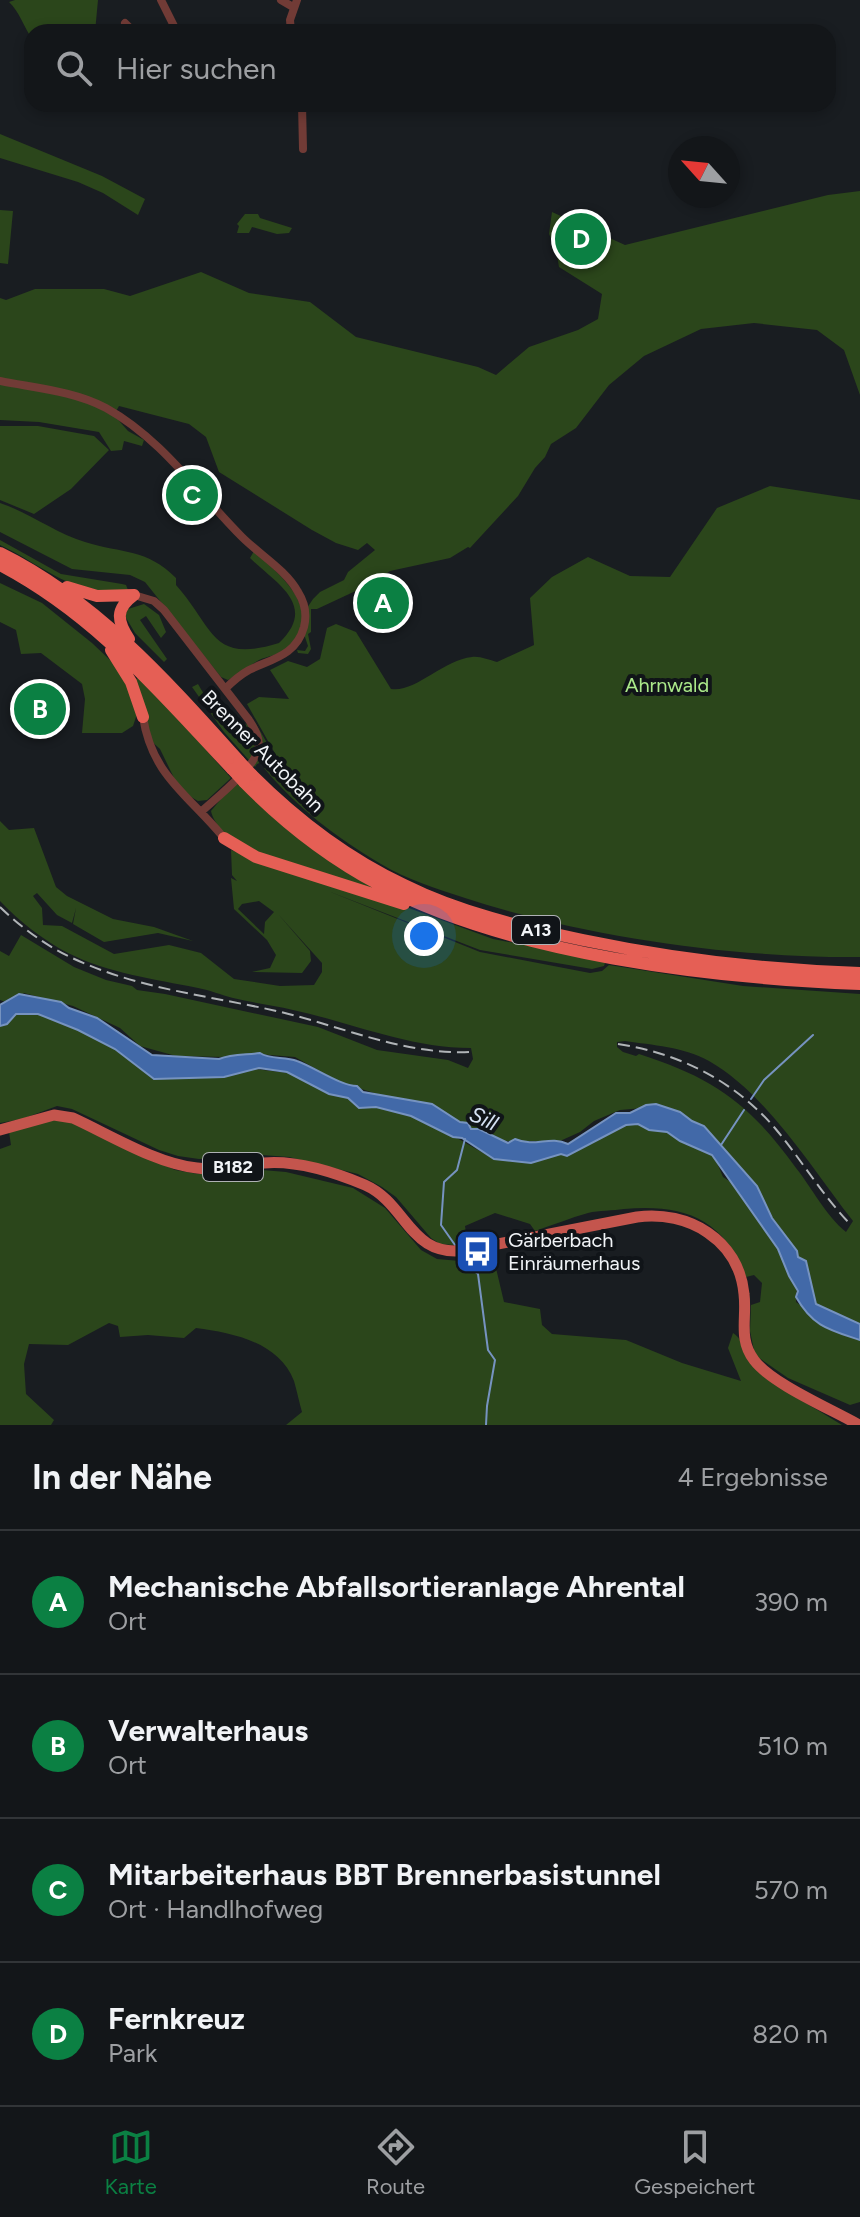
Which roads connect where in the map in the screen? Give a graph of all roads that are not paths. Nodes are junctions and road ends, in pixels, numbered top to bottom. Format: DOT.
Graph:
graph roads {
  1 [pos="161,0"];
  2 [pos="281,0"];
  3 [pos="295,4"];
  4 [pos="173,24"];
  5 [pos="289,24"];
  6 [pos="302,112"];
  7 [pos="303,149"];
  8 [pos="0,381"];
  9 [pos="0,553"];
  10 [pos="0,565"];
  11 [pos="26,567"];
  12 [pos="134,595"];
  13 [pos="95,628"];
  14 [pos="139,654"];
  15 [pos="225,689"];
  16 [pos="143,717"];
  17 [pos="235,765"];
  18 [pos="248,778"];
  19 [pos="201,812"];
  20 [pos="224,838"];
  21 [pos="453,917"];
  22 [pos="860,973"];
  23 [pos="860,984"];
  24 [pos="0,1130"];
  25 [pos="859,1425"];
  1 -- 4 [label="street"];
  2 -- 3 [label="street"];
  3 -- 5 [label="street"];
  6 -- 7 [label="street"];
  8 -- 15 [label="street"];
  9 -- 11 [label="highway, Brenner Autobahn / A13"];
  10 -- 13 [label="highway, Brenner Autobahn / A13"];
  11 -- 12 [label="highway"];
  11 -- 14 [label="highway, Brenner Autobahn / A13"];
  12 -- 14 [label="highway"];
  12 -- 15 [label="street"];
  13 -- 16 [label="highway"];
  13 -- 17 [label="highway, Brenner Autobahn / A13"];
  14 -- 17 [label="highway, Brenner Autobahn / A13"];
  15 -- 19 [label="street"];
  16 -- 19 [label="street"];
  17 -- 18 [label="highway, Brenner Autobahn / A13, bridge"];
  18 -- 21 [label="highway, Brenner Autobahn / A13"];
  18 -- 22 [label="highway, Brenner Autobahn / A13"];
  19 -- 20 [label="street"];
  20 -- 21 [label="highway"];
  21 -- 23 [label="highway, Brenner Autobahn / A13"];
  24 -- 25 [label="main road, B182"];
}
